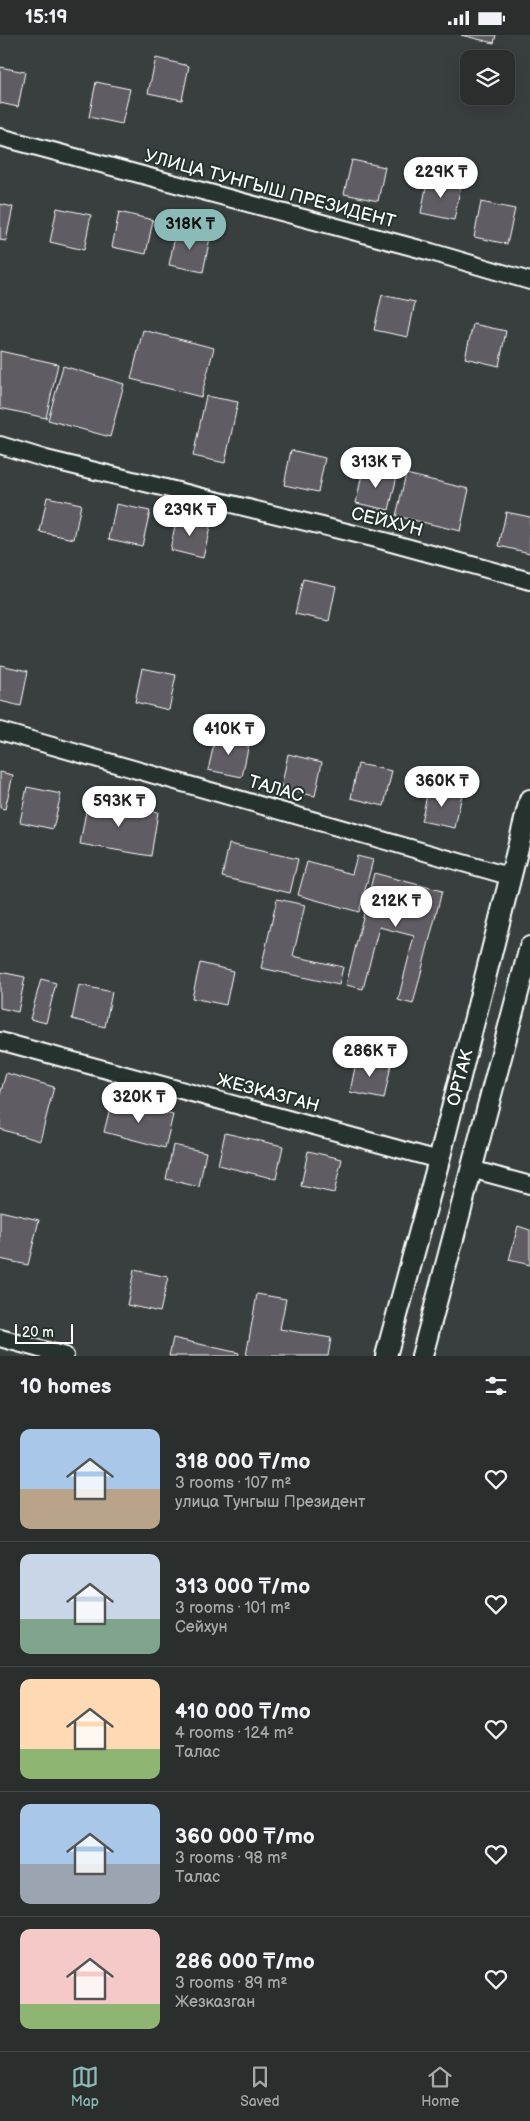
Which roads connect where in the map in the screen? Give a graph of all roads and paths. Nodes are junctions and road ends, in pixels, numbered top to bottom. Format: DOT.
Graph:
graph roads {
  1 [pos="0,137"];
  2 [pos="530,281"];
  3 [pos="0,445"];
  4 [pos="530,581"];
  5 [pos="0,731"];
  6 [pos="530,799"];
  7 [pos="512,877"];
  8 [pos="530,947"];
  9 [pos="0,1041"];
  10 [pos="439,1161"];
  11 [pos="471,1169"];
  12 [pos="530,1185"];
  13 [pos="0,1338"];
  14 [pos="65,1356"];
  15 [pos="386,1356"];
  16 [pos="422,1356"];
  1 -- 2 [label="street, УЛИЦА ТУНГЫШ ПРЕЗИДЕНТ"];
  3 -- 4 [label="street, СЕЙХУН"];
  5 -- 7 [label="street, ТАЛАС"];
  6 -- 7 [label="street, ОРТАК"];
  7 -- 10 [label="street, ОРТАК"];
  8 -- 11 [label="street, ОРТАК"];
  9 -- 10 [label="street, ЖЕЗКАЗГАН"];
  10 -- 15 [label="street, ОРТАК"];
  11 -- 12 [label="street"];
  11 -- 16 [label="street, ОРТАК"];
  13 -- 14 [label="street"];
}
